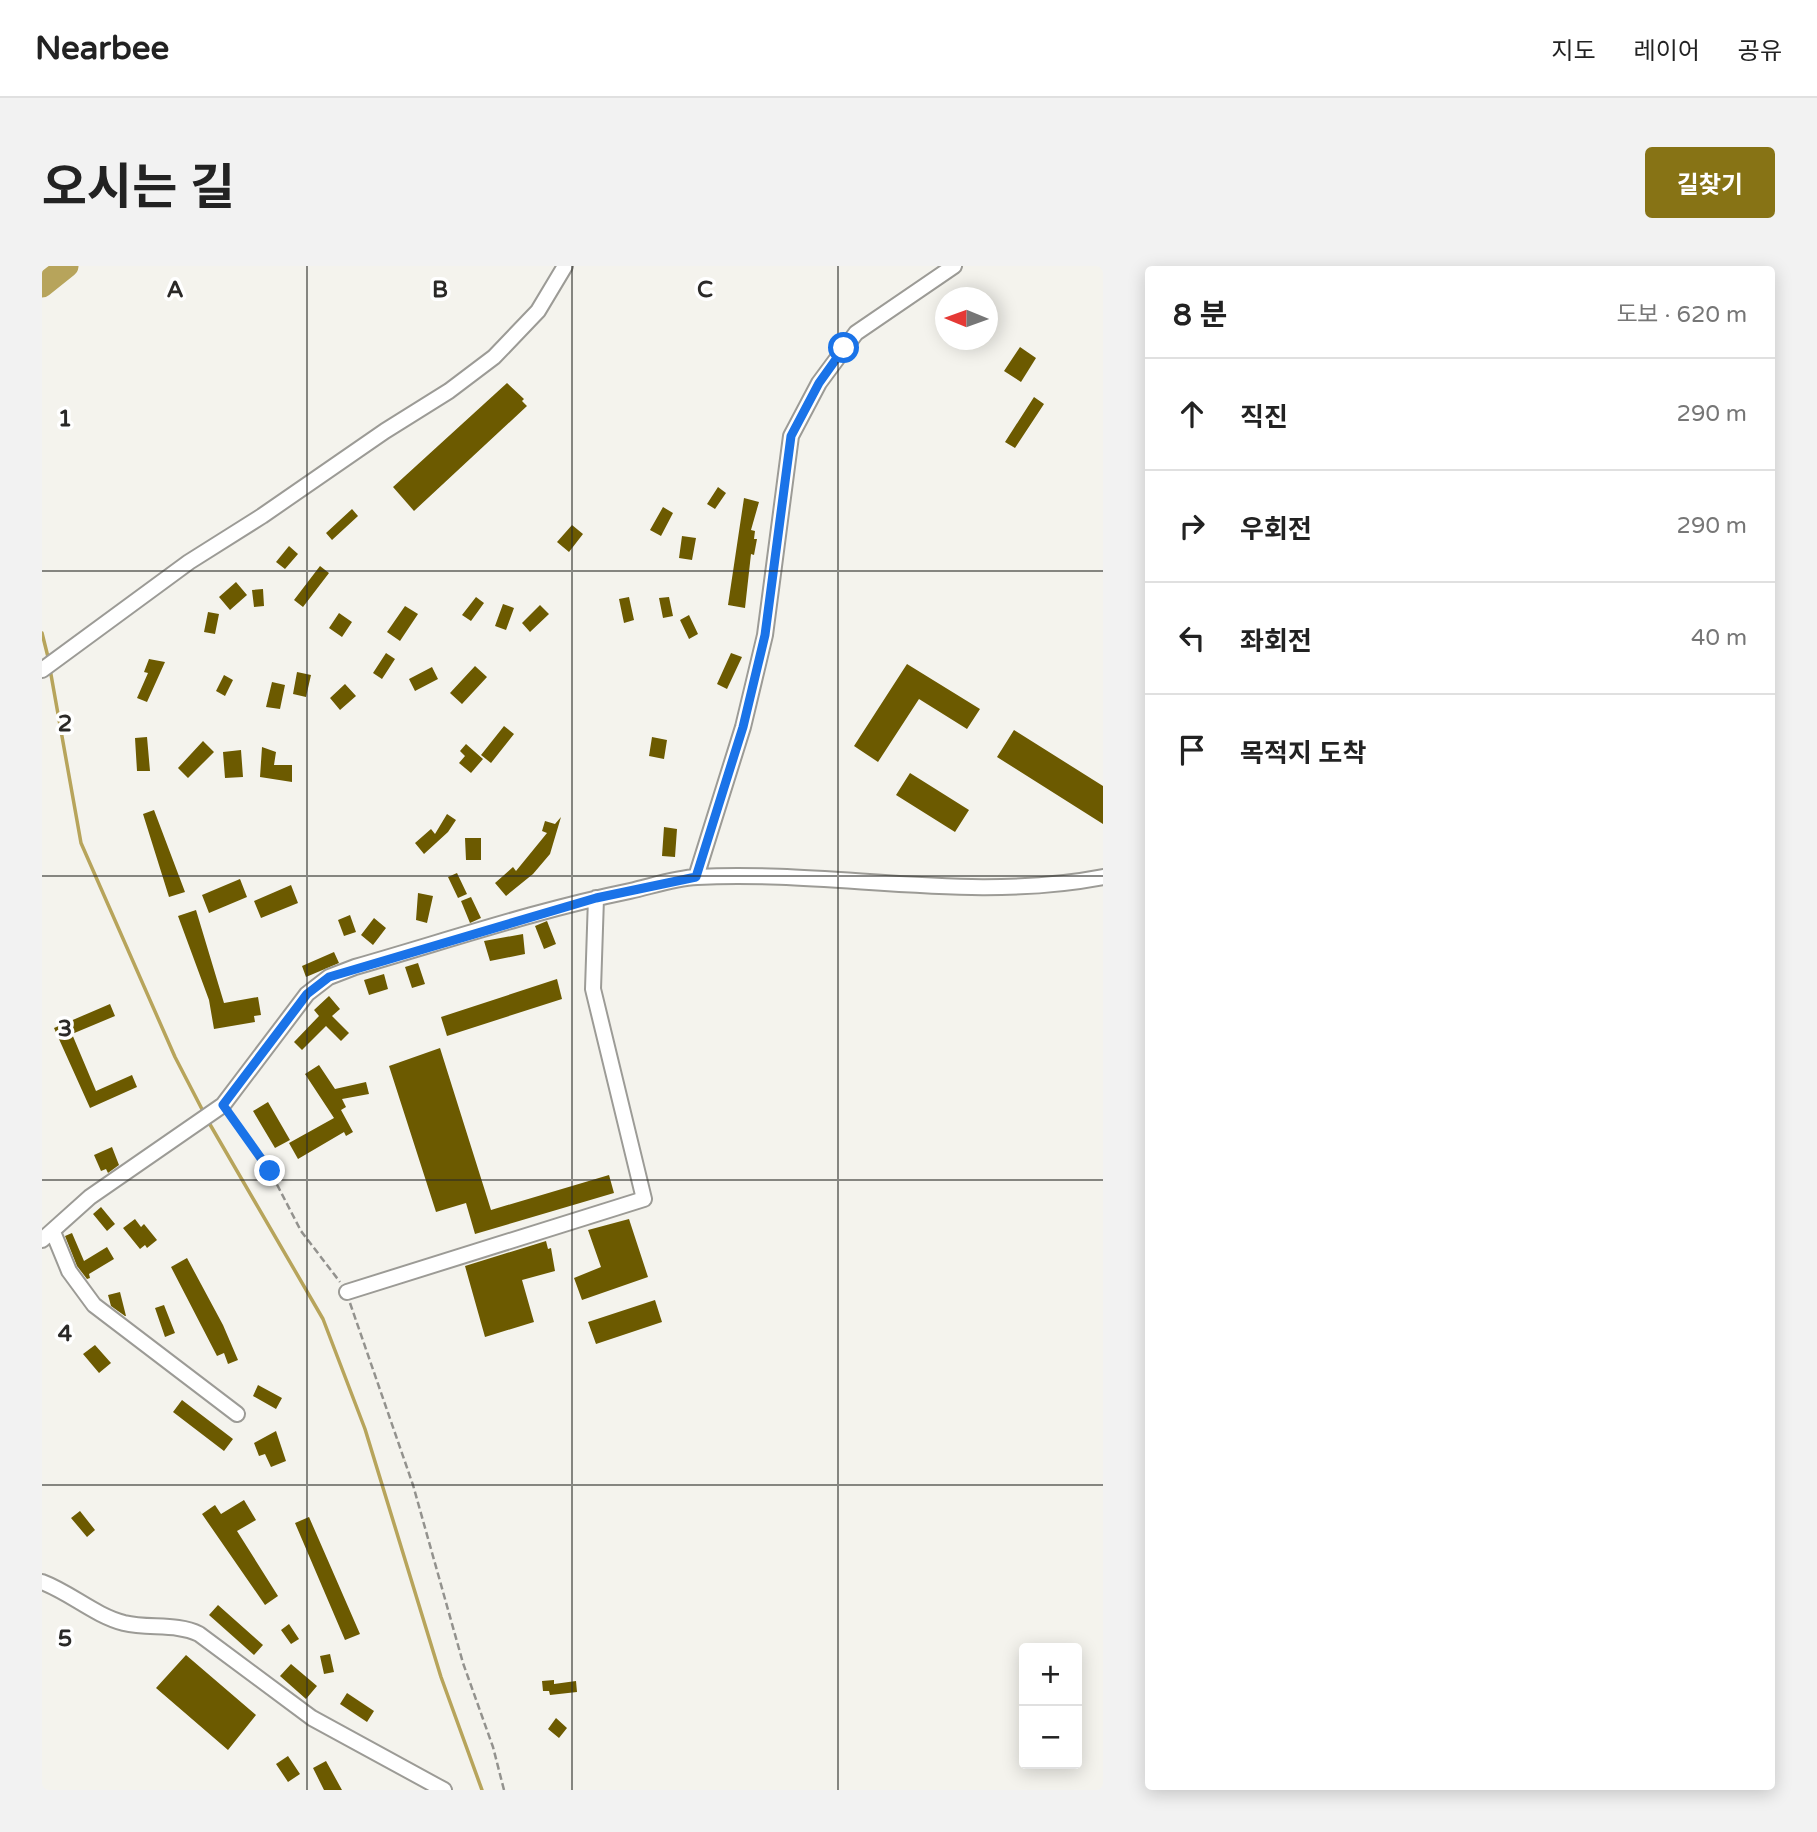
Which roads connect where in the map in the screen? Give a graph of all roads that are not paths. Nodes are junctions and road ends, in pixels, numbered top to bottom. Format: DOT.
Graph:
graph roads {
  1 [pos="565,266"];
  2 [pos="954,266"];
  3 [pos="42,670"];
  4 [pos="696,877"];
  5 [pos="1103,877"];
  6 [pos="596,898"];
  7 [pos="48,1236"];
  8 [pos="347,1292"];
  9 [pos="237,1414"];
  10 [pos="42,1582"];
  11 [pos="444,1790"];
  1 -- 3 [label="street"];
  2 -- 4 [label="street"];
  4 -- 5 [label="street"];
  4 -- 6 [label="street"];
  6 -- 7 [label="street"];
  6 -- 8 [label="street"];
  7 -- 9 [label="street"];
  10 -- 11 [label="street"];
}
